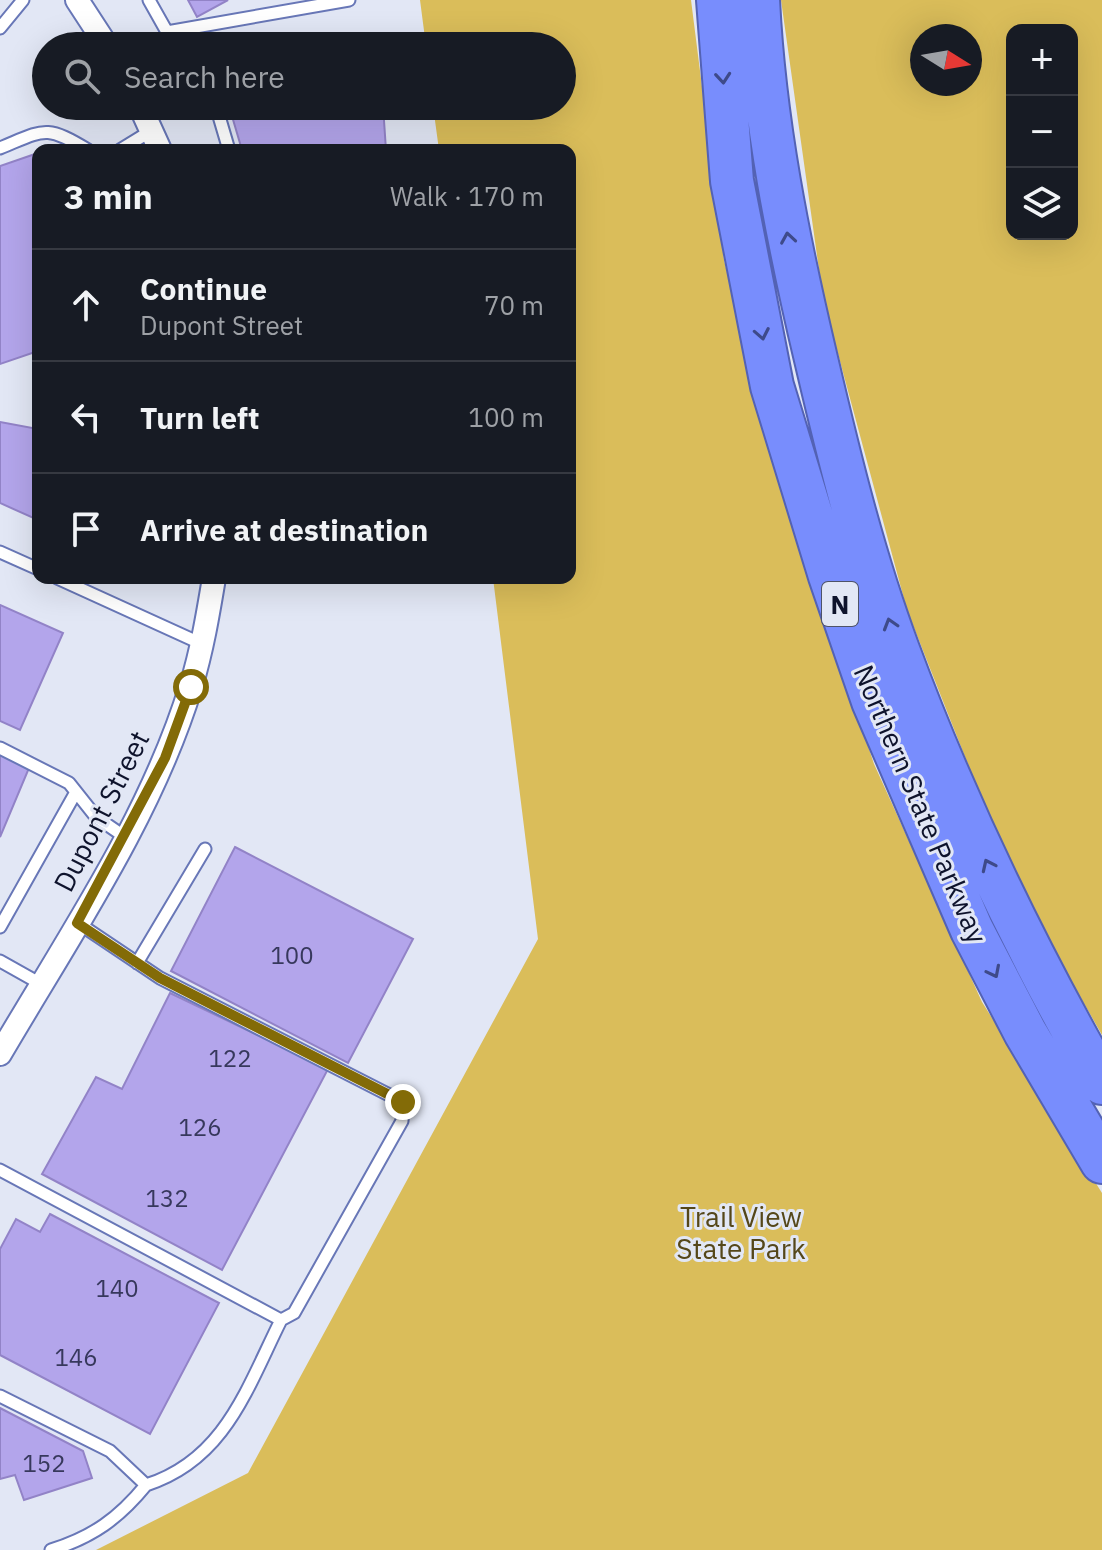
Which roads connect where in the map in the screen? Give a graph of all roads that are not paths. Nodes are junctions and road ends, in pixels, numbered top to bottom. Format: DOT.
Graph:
graph roads {
  1 [pos="23,0"];
  2 [pos="77,0"];
  3 [pos="149,0"];
  4 [pos="349,0"];
  5 [pos="758,0"];
  6 [pos="715,6"];
  7 [pos="0,28"];
  8 [pos="98,32"];
  9 [pos="147,120"];
  10 [pos="220,120"];
  11 [pos="156,140"];
  12 [pos="78,144"];
  13 [pos="227,144"];
  14 [pos="0,148"];
  15 [pos="0,552"];
  16 [pos="32,566"];
  17 [pos="70,584"];
  18 [pos="213,584"];
  19 [pos="203,644"];
  20 [pos="0,748"];
  21 [pos="76,792"];
  22 [pos="125,837"];
  23 [pos="205,849"];
  24 [pos="77,923"];
  25 [pos="0,927"];
  26 [pos="0,961"];
  27 [pos="137,963"];
  28 [pos="41,984"];
  29 [pos="0,1054"];
  30 [pos="1102,1083"];
  31 [pos="1102,1162"];
  32 [pos="0,1170"];
  33 [pos="281,1320"];
  34 [pos="0,1396"];
  35 [pos="146,1485"];
  36 [pos="51,1550"];
  1 -- 7 [label="lane"];
  2 -- 8 [label="street"];
  3 -- 4 [label="lane"];
  30 -- 5 [label="highway, Northern State Parkway / N, one-way"];
  6 -- 31 [label="highway, Northern State Parkway / N, one-way"];
  9 -- 11 [label="street"];
  10 -- 13 [label="lane"];
  12 -- 14 [label="lane"];
  15 -- 16 [label="lane"];
  17 -- 19 [label="lane"];
  18 -- 19 [label="street, Dupont Street"];
  19 -- 22 [label="street, Dupont Street"];
  20 -- 21 [label="lane"];
  21 -- 22 [label="lane"];
  21 -- 25 [label="lane"];
  22 -- 24 [label="street, Dupont Street"];
  23 -- 27 [label="lane"];
  24 -- 27 [label="lane"];
  24 -- 28 [label="street, Dupont Street"];
  26 -- 28 [label="lane"];
  27 -- 33 [label="lane"];
  28 -- 29 [label="street, Dupont Street"];
  32 -- 33 [label="lane"];
  33 -- 35 [label="lane"];
  34 -- 35 [label="lane"];
  35 -- 36 [label="lane"];
}
